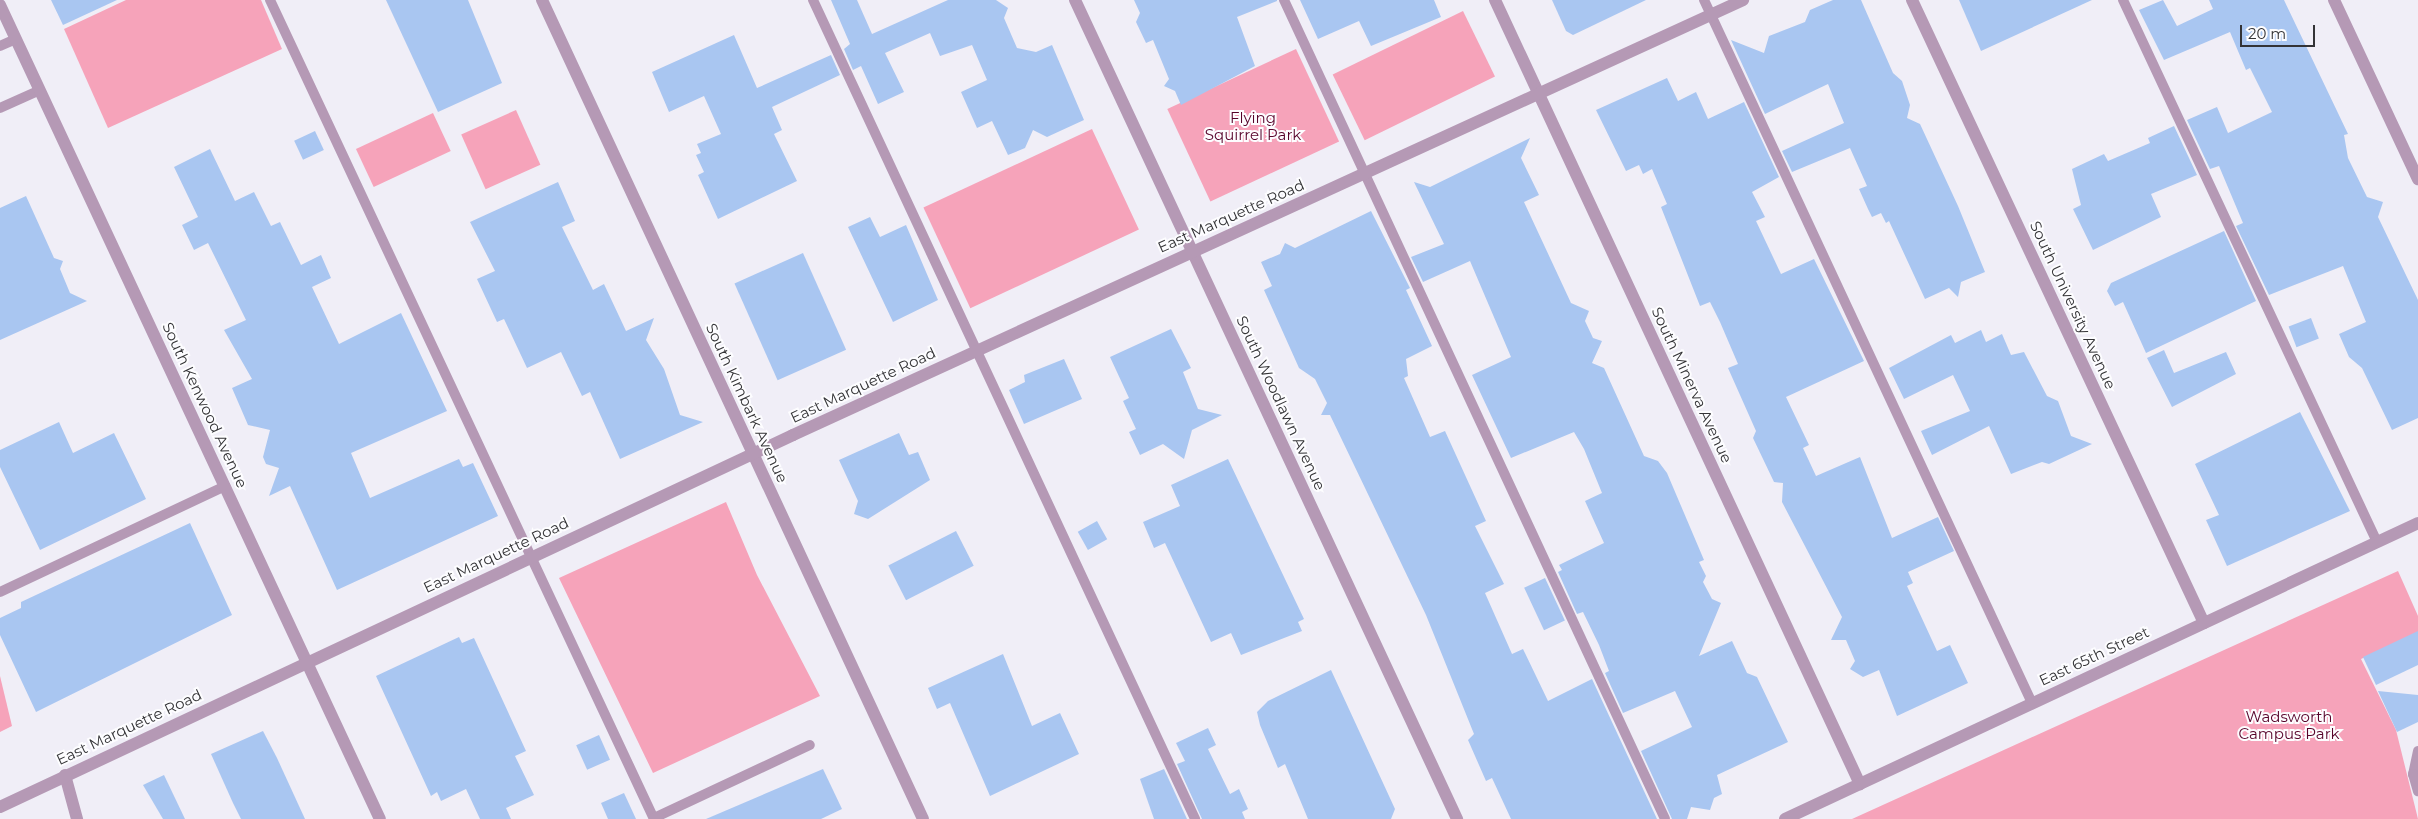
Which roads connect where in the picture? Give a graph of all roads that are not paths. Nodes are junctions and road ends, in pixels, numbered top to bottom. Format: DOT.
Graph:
graph roads {
  1 [pos="270,0"];
  2 [pos="542,0"];
  3 [pos="814,0"];
  4 [pos="1075,0"];
  5 [pos="1284,0"];
  6 [pos="1495,0"];
  7 [pos="1704,0"];
  8 [pos="1743,0"];
  9 [pos="1912,0"];
  10 [pos="2123,0"];
  11 [pos="2334,0"];
  12 [pos="0,5"];
  13 [pos="1711,15"];
  14 [pos="16,39"];
  15 [pos="0,46"];
  16 [pos="40,90"];
  17 [pos="1539,94"];
  18 [pos="0,108"];
  19 [pos="1364,174"];
  20 [pos="2418,179"];
  21 [pos="1192,251"];
  22 [pos="976,351"];
  23 [pos="752,454"];
  24 [pos="225,486"];
  25 [pos="2416,528"];
  26 [pos="2377,542"];
  27 [pos="532,556"];
  28 [pos="0,592"];
  29 [pos="2204,623"];
  30 [pos="307,661"];
  31 [pos="2032,703"];
  32 [pos="810,745"];
  33 [pos="2418,751"];
  34 [pos="65,775"];
  35 [pos="1860,784"];
  36 [pos="2418,791"];
  37 [pos="0,807"];
  38 [pos="77,819"];
  39 [pos="380,819"];
  40 [pos="654,819"];
  41 [pos="923,819"];
  42 [pos="1195,819"];
  43 [pos="1457,819"];
  44 [pos="1666,819"];
  45 [pos="1785,819"];
  1 -- 27 [label="lane"];
  2 -- 23 [label="street, South Kimbark Avenue"];
  3 -- 22 [label="lane"];
  4 -- 21 [label="street, South Woodlawn Avenue"];
  5 -- 19 [label="lane"];
  6 -- 17 [label="street, South Minerva Avenue"];
  7 -- 13 [label="lane"];
  8 -- 13 [label="street, East Marquette Road"];
  9 -- 29 [label="street, South University Avenue"];
  10 -- 26 [label="lane"];
  11 -- 20 [label="street"];
  12 -- 14 [label="street, South Kenwood Avenue"];
  13 -- 17 [label="street, East Marquette Road"];
  13 -- 31 [label="lane"];
  14 -- 15 [label="lane"];
  14 -- 16 [label="street, South Kenwood Avenue"];
  16 -- 18 [label="lane"];
  16 -- 24 [label="street, South Kenwood Avenue"];
  17 -- 19 [label="street, East Marquette Road"];
  17 -- 35 [label="street, South Minerva Avenue"];
  19 -- 21 [label="street, East Marquette Road"];
  19 -- 44 [label="lane"];
  21 -- 22 [label="street, East Marquette Road"];
  21 -- 43 [label="street, South Woodlawn Avenue"];
  22 -- 23 [label="street, East Marquette Road"];
  22 -- 42 [label="lane"];
  23 -- 27 [label="street, East Marquette Road"];
  23 -- 41 [label="street, South Kimbark Avenue"];
  24 -- 28 [label="lane"];
  24 -- 30 [label="street, South Kenwood Avenue"];
  25 -- 26 [label="street, East 65th Street"];
  26 -- 29 [label="street, East 65th Street"];
  27 -- 30 [label="street, East Marquette Road"];
  27 -- 40 [label="lane"];
  29 -- 31 [label="street, East 65th Street"];
  30 -- 34 [label="street, East Marquette Road"];
  30 -- 39 [label="street, South Kenwood Avenue"];
  31 -- 35 [label="street, East 65th Street"];
  32 -- 40 [label="lane"];
  33 -- 36 [label="lane"];
  34 -- 37 [label="street, East Marquette Road"];
  34 -- 38 [label="street"];
  35 -- 45 [label="street, East 65th Street"];
}
